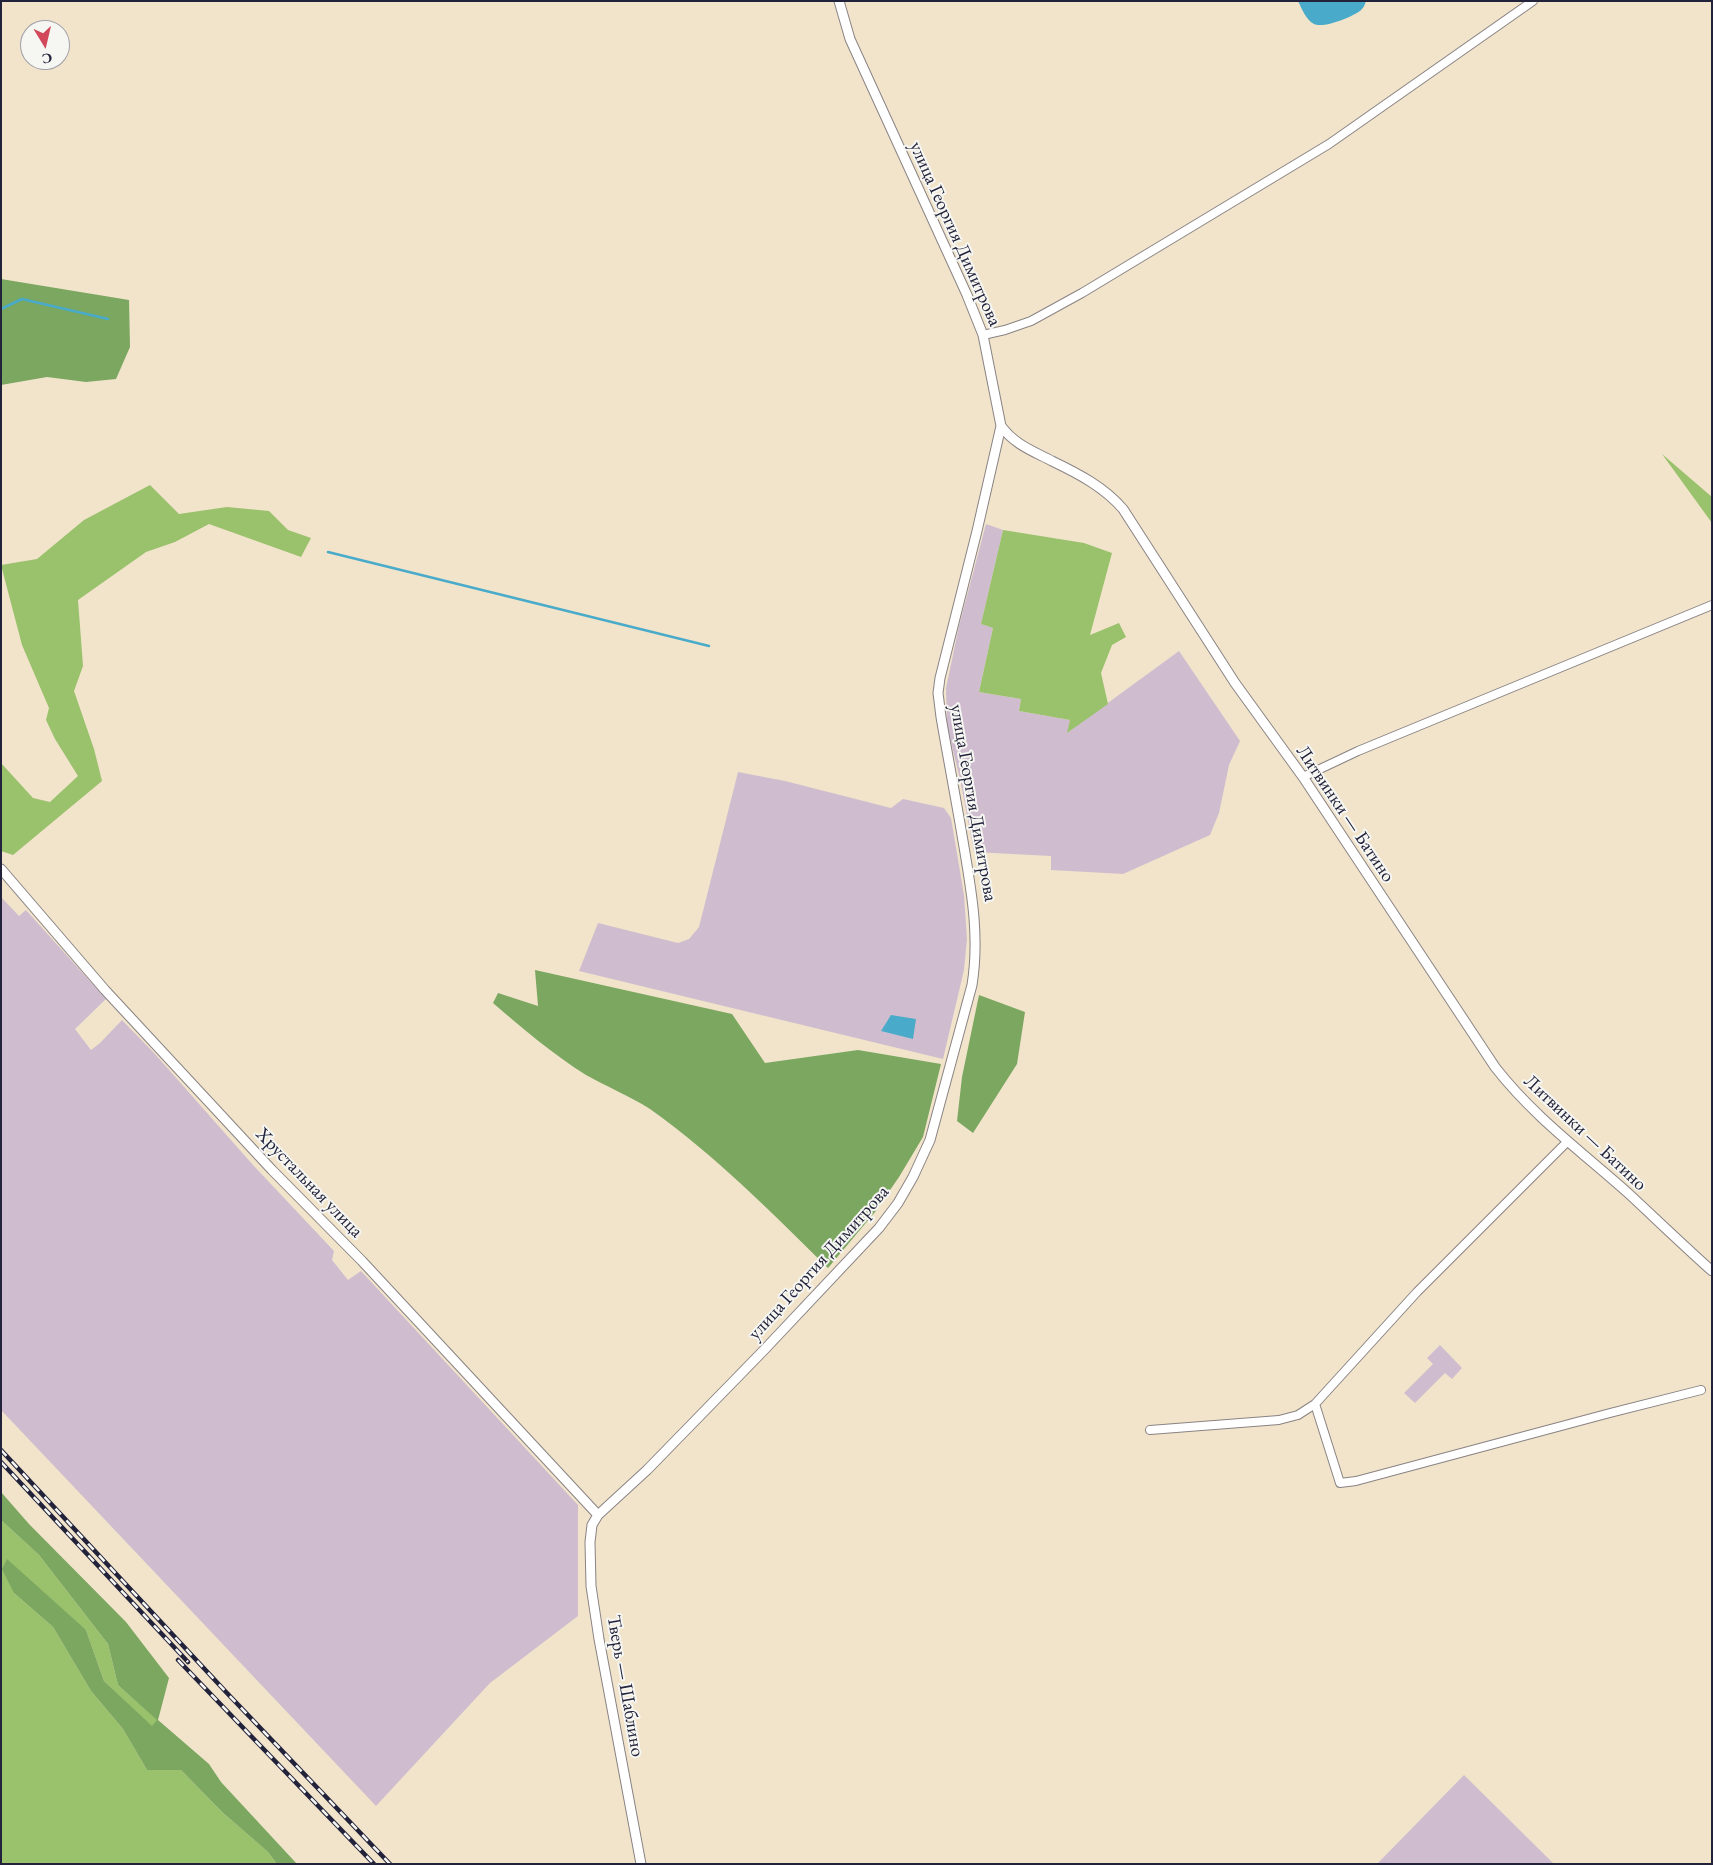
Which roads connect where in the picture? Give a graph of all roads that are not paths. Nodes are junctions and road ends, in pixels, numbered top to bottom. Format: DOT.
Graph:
graph roads {
  1 [pos="839,1"];
  2 [pos="1532,1"];
  3 [pos="983,335"];
  4 [pos="1001,426"];
  5 [pos="1712,605"];
  6 [pos="1303,777"];
  7 [pos="1,869"];
  8 [pos="1566,1142"];
  9 [pos="1712,1271"];
  10 [pos="1701,1390"];
  11 [pos="1315,1404"];
  12 [pos="1150,1430"];
  13 [pos="598,1515"];
  14 [pos="641,1864"];
  1 -- 3 [label="street, улица Георгия Димитрова"];
  2 -- 3 [label="street"];
  3 -- 4 [label="street, улица Георгия Димитрова"];
  4 -- 6 [label="street, Литвинки — Батино"];
  4 -- 13 [label="street, улица Георгия Димитрова"];
  5 -- 6 [label="street"];
  6 -- 8 [label="street, Литвинки — Батино"];
  7 -- 13 [label="street, Хрустальная улица"];
  8 -- 9 [label="street, Литвинки — Батино"];
  8 -- 11 [label="street"];
  10 -- 11 [label="street"];
  11 -- 12 [label="street"];
  13 -- 14 [label="street, Тверь — Шаблино"];
}
